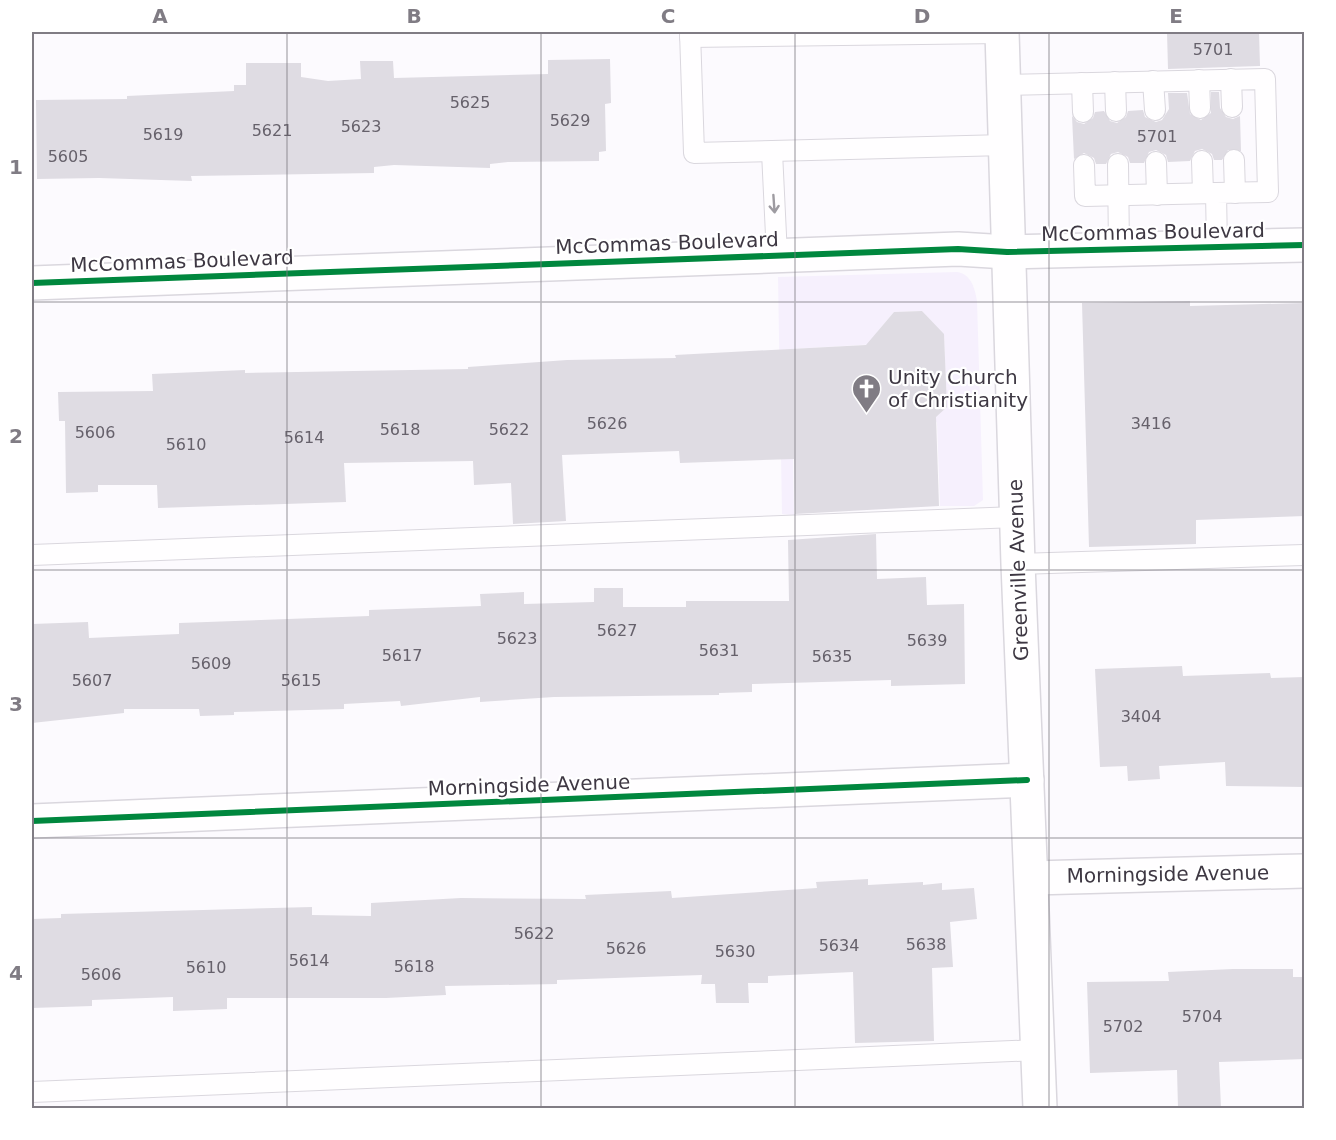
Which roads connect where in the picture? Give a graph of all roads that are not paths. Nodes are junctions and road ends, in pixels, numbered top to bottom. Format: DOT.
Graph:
graph roads {
  1 [pos="1002,32"];
  2 [pos="690,34"];
  3 [pos="1231,79"];
  4 [pos="1199,80"];
  5 [pos="1153,81"];
  6 [pos="1115,82"];
  7 [pos="1082,83"];
  8 [pos="1003,85"];
  9 [pos="1232,107"];
  10 [pos="1200,108"];
  11 [pos="1155,110"];
  12 [pos="1116,111"];
  13 [pos="1083,112"];
  14 [pos="1005,145"];
  15 [pos="772,152"];
  16 [pos="1234,160"];
  17 [pos="1202,161"];
  18 [pos="1156,162"];
  19 [pos="1118,164"];
  20 [pos="1084,165"];
  21 [pos="1218,193"];
  22 [pos="1157,195"];
  23 [pos="1118,196"];
  24 [pos="1305,245"];
  25 [pos="1217,247"];
  26 [pos="1119,249"];
  27 [pos="1007,252"];
  28 [pos="777,256"];
  29 [pos="32,283"];
  30 [pos="1016,518"];
  31 [pos="32,555"];
  32 [pos="1305,555"];
  33 [pos="1018,564"];
  34 [pos="1027,780"];
  35 [pos="32,821"];
  36 [pos="1305,871"];
  37 [pos="1032,878"];
  38 [pos="1038,1050"];
  39 [pos="32,1092"];
  40 [pos="1040,1108"];
  1 -- 2 [label="lane"];
  1 -- 8 [label="street, Greenville Avenue"];
  2 -- 15 [label="lane"];
  3 -- 4 [label="lane"];
  3 -- 9 [label="lane"];
  3 -- 21 [label="lane"];
  4 -- 5 [label="lane"];
  4 -- 10 [label="lane"];
  5 -- 6 [label="lane"];
  5 -- 11 [label="lane"];
  6 -- 7 [label="lane"];
  6 -- 12 [label="lane"];
  7 -- 8 [label="lane"];
  7 -- 13 [label="lane"];
  8 -- 14 [label="street, Greenville Avenue"];
  14 -- 15 [label="lane"];
  14 -- 27 [label="street, Greenville Avenue"];
  15 -- 28 [label="lane, one-way"];
  16 -- 21 [label="lane"];
  17 -- 21 [label="lane"];
  18 -- 22 [label="lane"];
  19 -- 23 [label="lane"];
  20 -- 23 [label="lane"];
  21 -- 22 [label="lane"];
  21 -- 25 [label="lane"];
  22 -- 23 [label="lane"];
  23 -- 26 [label="lane"];
  24 -- 25 [label="street, McCommas Boulevard"];
  25 -- 26 [label="street, McCommas Boulevard"];
  26 -- 27 [label="street, McCommas Boulevard"];
  27 -- 28 [label="street, McCommas Boulevard"];
  27 -- 30 [label="street, Greenville Avenue"];
  28 -- 29 [label="street, McCommas Boulevard"];
  30 -- 31 [label="lane"];
  30 -- 33 [label="street, Greenville Avenue"];
  32 -- 33 [label="lane"];
  33 -- 34 [label="street, Greenville Avenue"];
  34 -- 35 [label="street, Morningside Avenue"];
  34 -- 37 [label="street, Greenville Avenue"];
  36 -- 37 [label="street, Morningside Avenue"];
  37 -- 38 [label="street, Greenville Avenue"];
  38 -- 39 [label="lane"];
  38 -- 40 [label="street, Greenville Avenue"];
}
